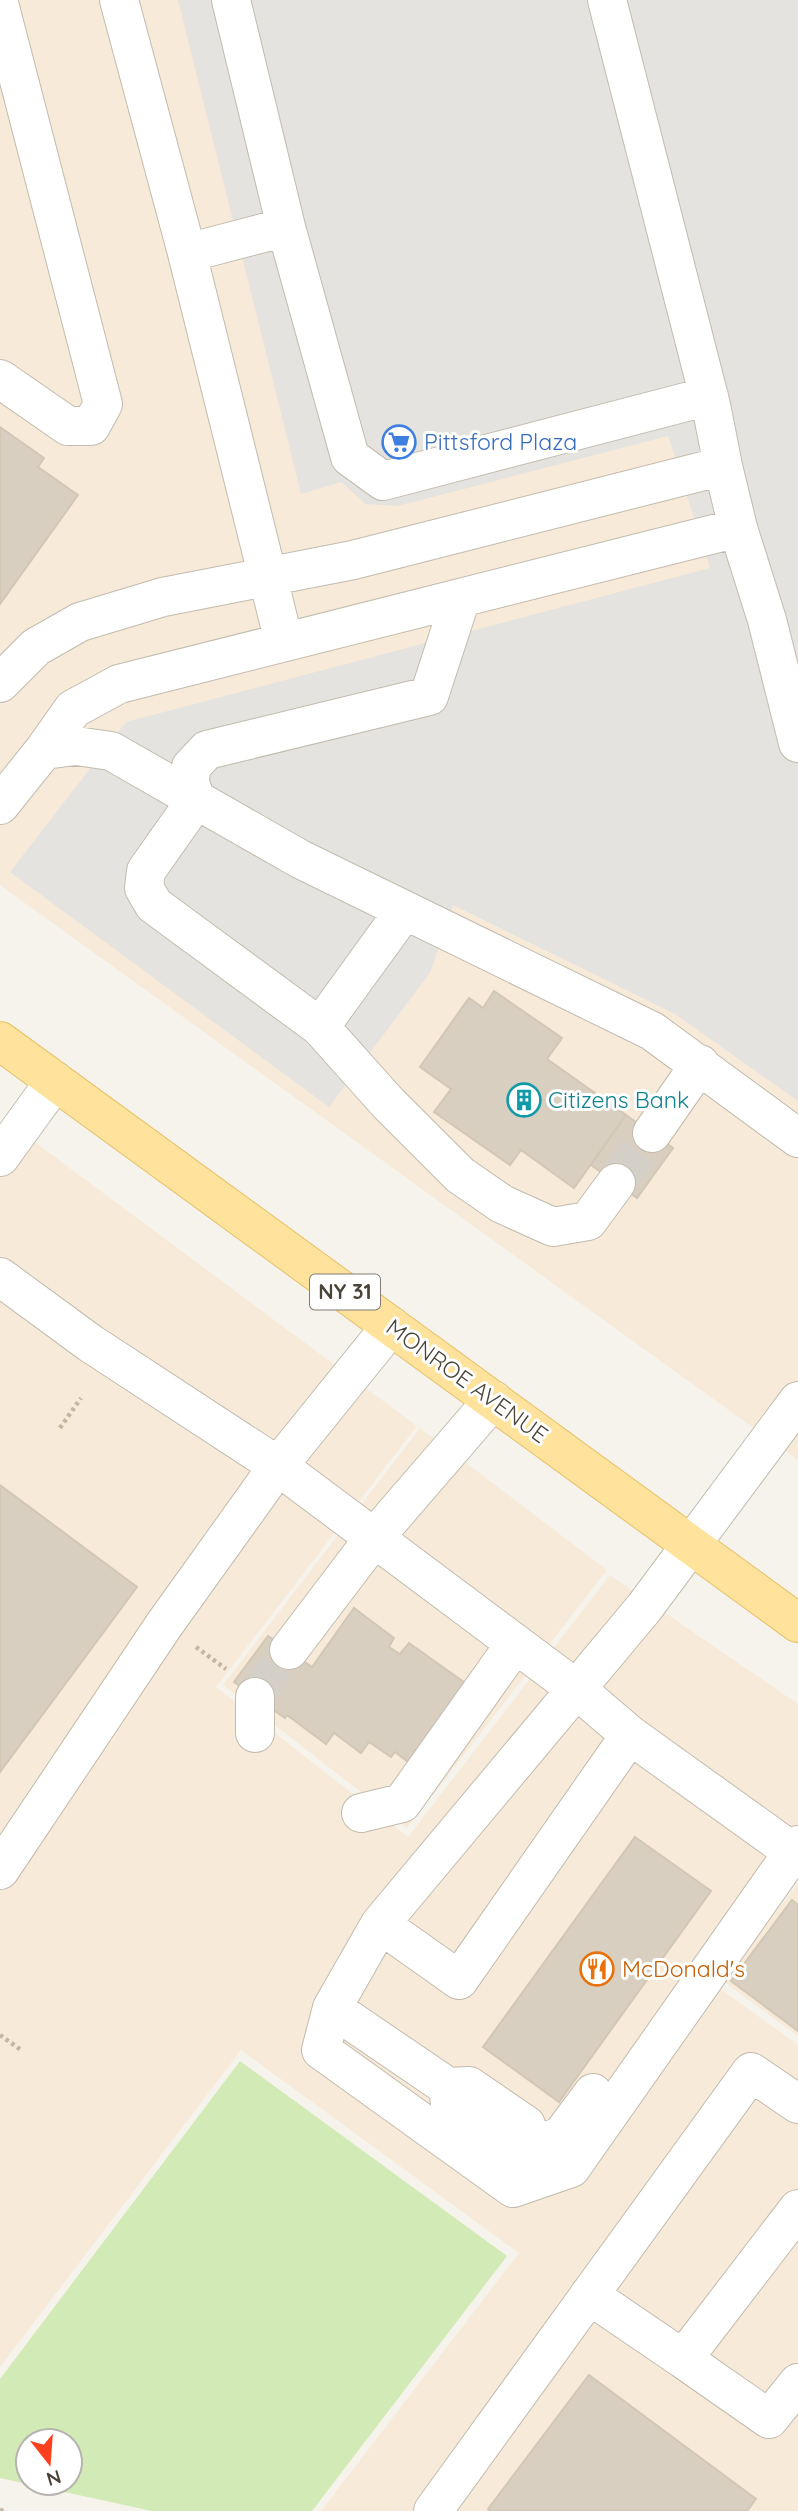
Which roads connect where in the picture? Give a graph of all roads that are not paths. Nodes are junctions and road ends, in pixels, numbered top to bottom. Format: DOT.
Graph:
graph roads {
  1 [pos="119,0"];
  2 [pos="231,0"];
  3 [pos="607,0"];
  4 [pos="0,7"];
  5 [pos="286,227"];
  6 [pos="187,253"];
  7 [pos="0,379"];
  8 [pos="709,396"];
  9 [pos="723,467"];
  10 [pos="738,528"];
  11 [pos="267,576"];
  12 [pos="461,598"];
  13 [pos="284,642"];
  14 [pos="0,683"];
  15 [pos="798,743"];
  16 [pos="44,750"];
  17 [pos="196,800"];
  18 [pos="0,804"];
  19 [pos="404,911"];
  20 [pos="320,1027"];
  21 [pos="0,1041"];
  22 [pos="700,1065"];
  23 [pos="55,1082"];
  24 [pos="652,1133"];
  25 [pos="798,1138"];
  26 [pos="0,1157"];
  27 [pos="616,1183"];
  28 [pos="0,1277"];
  29 [pos="391,1326"];
  30 [pos="493,1400"];
  31 [pos="798,1401"];
  32 [pos="278,1466"];
  33 [pos="374,1538"];
  34 [pos="690,1544"];
  35 [pos="798,1623"];
  36 [pos="515,1644"];
  37 [pos="289,1650"];
  38 [pos="575,1688"];
  39 [pos="630,1735"];
  40 [pos="361,1812"];
  41 [pos="791,1854"];
  42 [pos="0,1870"];
  43 [pos="380,1924"];
  44 [pos="332,2008"];
  45 [pos="798,2104"];
  46 [pos="798,2208"];
  47 [pos="589,2295"];
  48 [pos="683,2359"];
  49 [pos="794,2397"];
  50 [pos="433,2511"];
  1 -- 6 [label="lane"];
  2 -- 5 [label="lane"];
  3 -- 8 [label="lane"];
  4 -- 7 [label="lane"];
  5 -- 6 [label="lane"];
  5 -- 8 [label="lane"];
  6 -- 11 [label="lane"];
  8 -- 9 [label="lane"];
  9 -- 10 [label="lane"];
  9 -- 11 [label="lane"];
  10 -- 12 [label="lane"];
  10 -- 15 [label="lane"];
  11 -- 13 [label="lane"];
  11 -- 14 [label="lane"];
  12 -- 13 [label="lane"];
  12 -- 17 [label="lane"];
  13 -- 16 [label="lane"];
  16 -- 17 [label="lane"];
  16 -- 18 [label="lane"];
  17 -- 19 [label="lane"];
  17 -- 20 [label="lane"];
  19 -- 20 [label="lane"];
  19 -- 22 [label="lane"];
  20 -- 27 [label="lane"];
  21 -- 23 [label="main road, MONROE AVENUE / NY 31"];
  22 -- 24 [label="lane"];
  22 -- 25 [label="lane"];
  23 -- 26 [label="lane"];
  23 -- 29 [label="main road, MONROE AVENUE / NY 31"];
  28 -- 32 [label="lane"];
  29 -- 30 [label="main road, MONROE AVENUE / NY 31"];
  29 -- 32 [label="lane"];
  30 -- 33 [label="lane"];
  30 -- 34 [label="main road, MONROE AVENUE / NY 31"];
  31 -- 34 [label="lane"];
  32 -- 33 [label="lane"];
  32 -- 42 [label="lane"];
  33 -- 36 [label="lane"];
  33 -- 37 [label="lane"];
  34 -- 35 [label="main road, MONROE AVENUE / NY 31"];
  34 -- 38 [label="lane"];
  36 -- 38 [label="lane"];
  36 -- 40 [label="lane"];
  38 -- 39 [label="lane"];
  38 -- 43 [label="lane"];
  39 -- 41 [label="lane"];
  39 -- 43 [label="lane"];
  41 -- 44 [label="lane"];
  41 -- 44 [label="lane"];
  43 -- 44 [label="lane"];
  45 -- 47 [label="lane"];
  46 -- 48 [label="lane"];
  47 -- 48 [label="lane"];
  47 -- 50 [label="lane"];
  48 -- 49 [label="lane"];
}
